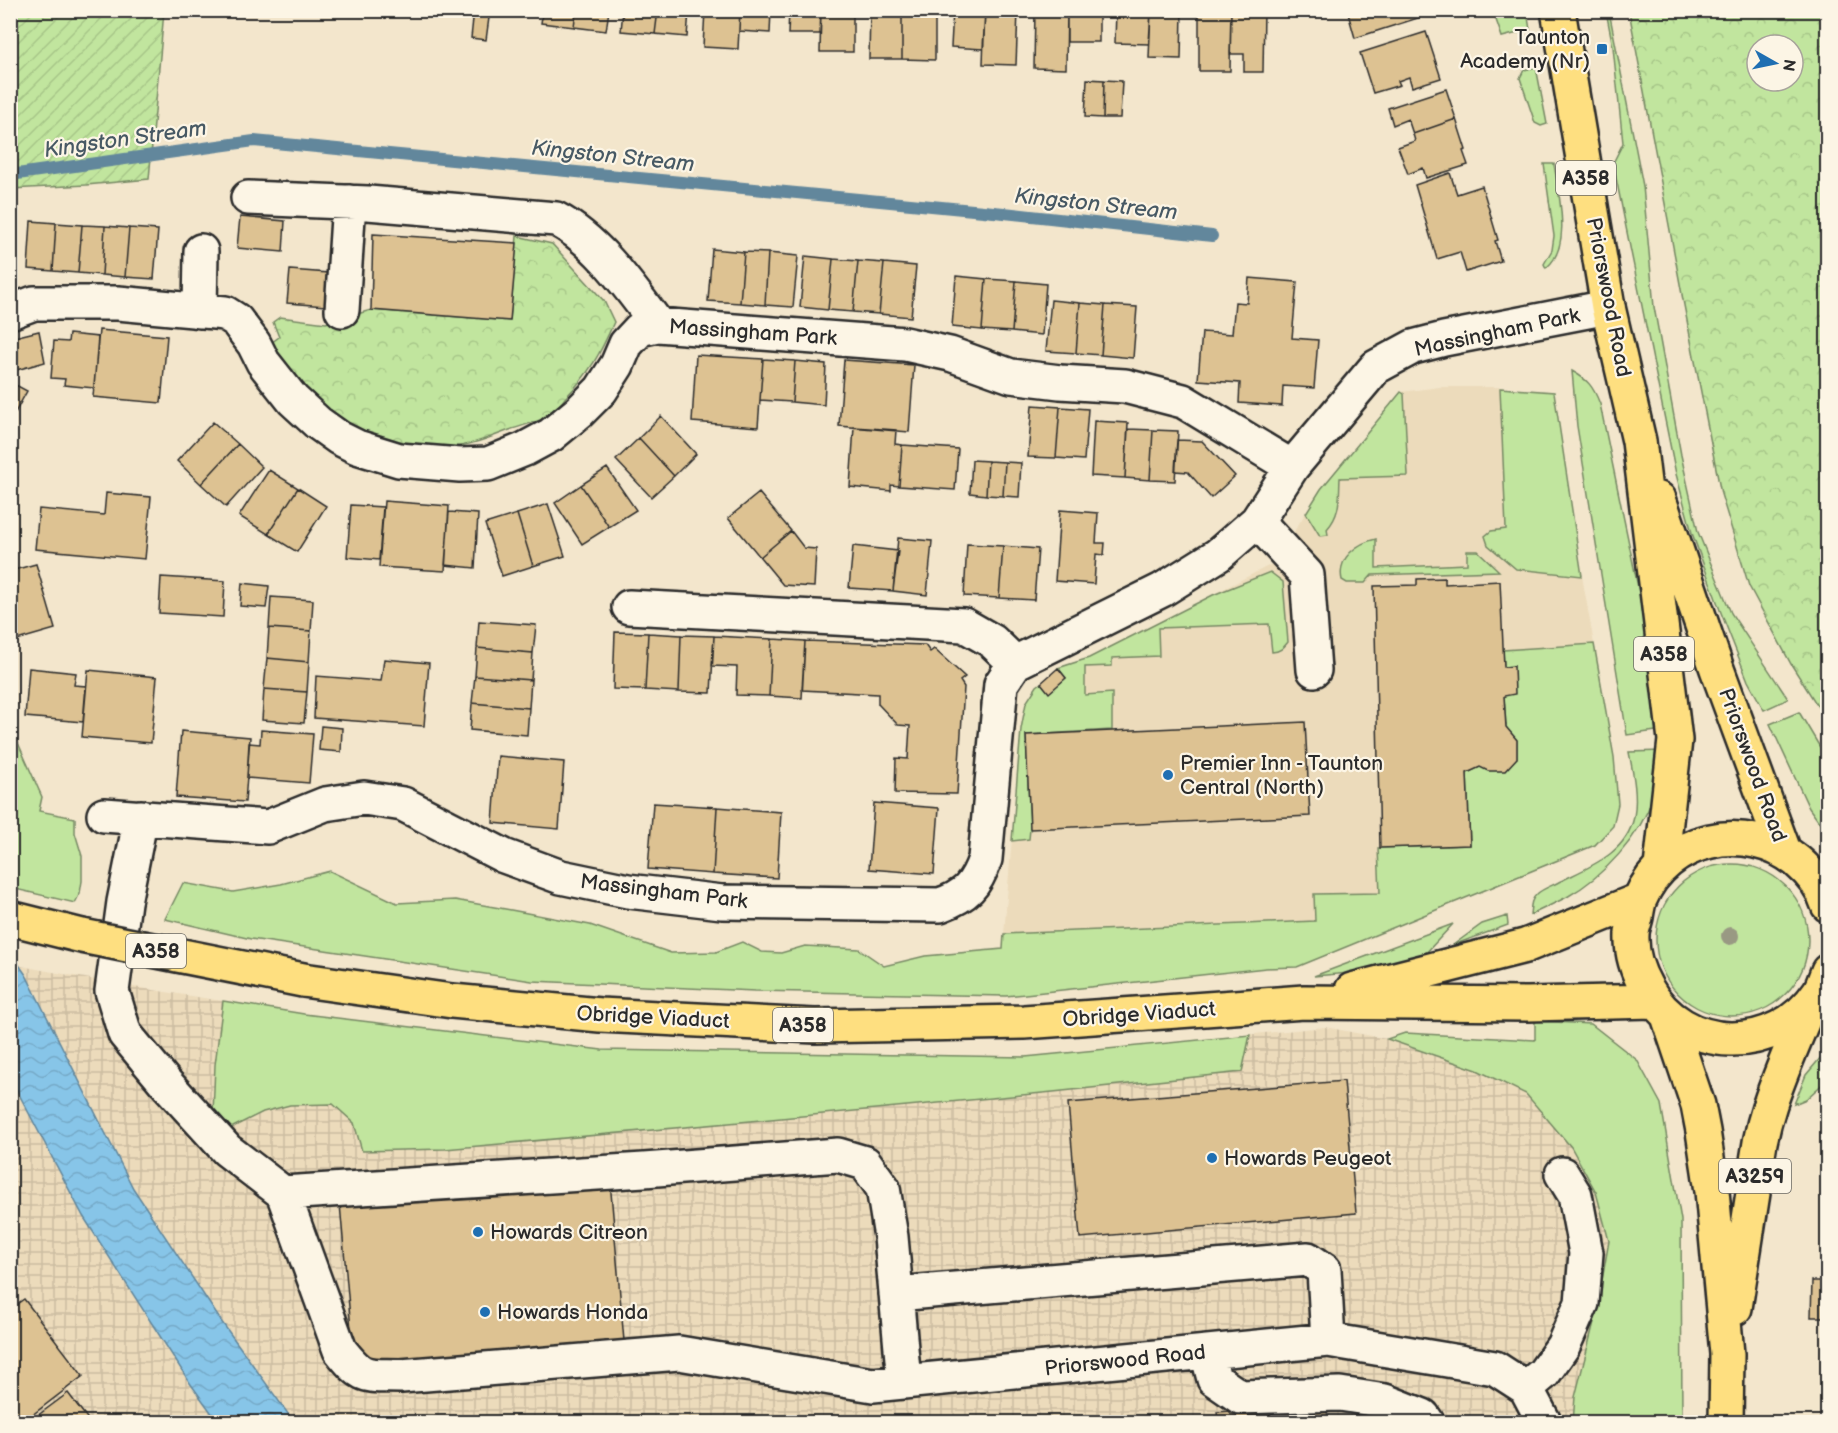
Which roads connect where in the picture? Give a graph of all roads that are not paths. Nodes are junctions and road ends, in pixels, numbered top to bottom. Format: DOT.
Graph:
graph roads {
  1 [pos="1558,10"];
  2 [pos="249,198"];
  3 [pos="349,202"];
  4 [pos="201,251"];
  5 [pos="1608,307"];
  6 [pos="342,310"];
  7 [pos="200,311"];
  8 [pos="10,312"];
  9 [pos="658,325"];
  10 [pos="1639,441"];
  11 [pos="1292,467"];
  12 [pos="1257,521"];
  13 [pos="629,607"];
  14 [pos="1015,663"];
  15 [pos="1314,670"];
  16 [pos="104,815"];
  17 [pos="141,817"];
  18 [pos="1661,867"];
  19 [pos="1807,867"];
  20 [pos="1639,900"];
  21 [pos="1827,905"];
  22 [pos="10,918"];
  23 [pos="1821,989"];
  24 [pos="1304,1002"];
  25 [pos="1661,1009"];
  26 [pos="1562,1174"];
  27 [pos="283,1193"];
  28 [pos="896,1294"];
  29 [pos="1328,1340"];
  30 [pos="1208,1352"];
  31 [pos="1727,1354"];
  32 [pos="904,1382"];
  33 [pos="1526,1388"];
  34 [pos="1386,1412"];
  35 [pos="1427,1422"];
  36 [pos="1544,1422"];
  37 [pos="1726,1422"];
  1 -- 5 [label="main road, Priorswood Road / A358"];
  2 -- 3 [label="street"];
  3 -- 6 [label="street"];
  3 -- 9 [label="street"];
  4 -- 7 [label="street"];
  5 -- 10 [label="main road, Priorswood Road / A358"];
  5 -- 11 [label="street, Massingham Park"];
  7 -- 8 [label="street, Massingham Park"];
  7 -- 9 [label="street, Massingham Park"];
  9 -- 11 [label="street, Massingham Park"];
  10 -- 18 [label="main road, Priorswood Road / A358"];
  10 -- 19 [label="main road, Priorswood Road / A358"];
  11 -- 12 [label="street, Massingham Park"];
  12 -- 14 [label="street, Massingham Park"];
  12 -- 15 [label="street"];
  13 -- 14 [label="street"];
  14 -- 17 [label="street, Massingham Park"];
  16 -- 17 [label="street, Massingham Park"];
  17 -- 27 [label="street"];
  18 -- 19 [label="main road, Priorswood Road / A358"];
  18 -- 20 [label="main road, Priorswood Road / A358"];
  19 -- 21 [label="main road, Priorswood Road / A358"];
  20 -- 24 [label="main road, Obridge Viaduct / A358"];
  20 -- 25 [label="main road, Priorswood Road / A358"];
  22 -- 24 [label="main road, Obridge Viaduct / A358, bridge"];
  23 -- 25 [label="main road, Priorswood Road"];
  23 -- 31 [label="main road, Priorswood Road / A3259"];
  24 -- 25 [label="main road, Obridge Viaduct / A358"];
  25 -- 31 [label="main road, Priorswood Road / A3259"];
  26 -- 33 [label="street"];
  27 -- 28 [label="street"];
  27 -- 32 [label="street, Priorswood Road"];
  28 -- 29 [label="street"];
  28 -- 32 [label="street"];
  29 -- 30 [label="street, Priorswood Road"];
  29 -- 33 [label="street, Priorswood Road"];
  30 -- 32 [label="street, Priorswood Road"];
  30 -- 34 [label="street"];
  31 -- 37 [label="main road, Priorswood Road / A3259"];
  33 -- 36 [label="street, Priorswood Road"];
  34 -- 35 [label="street"];
}
